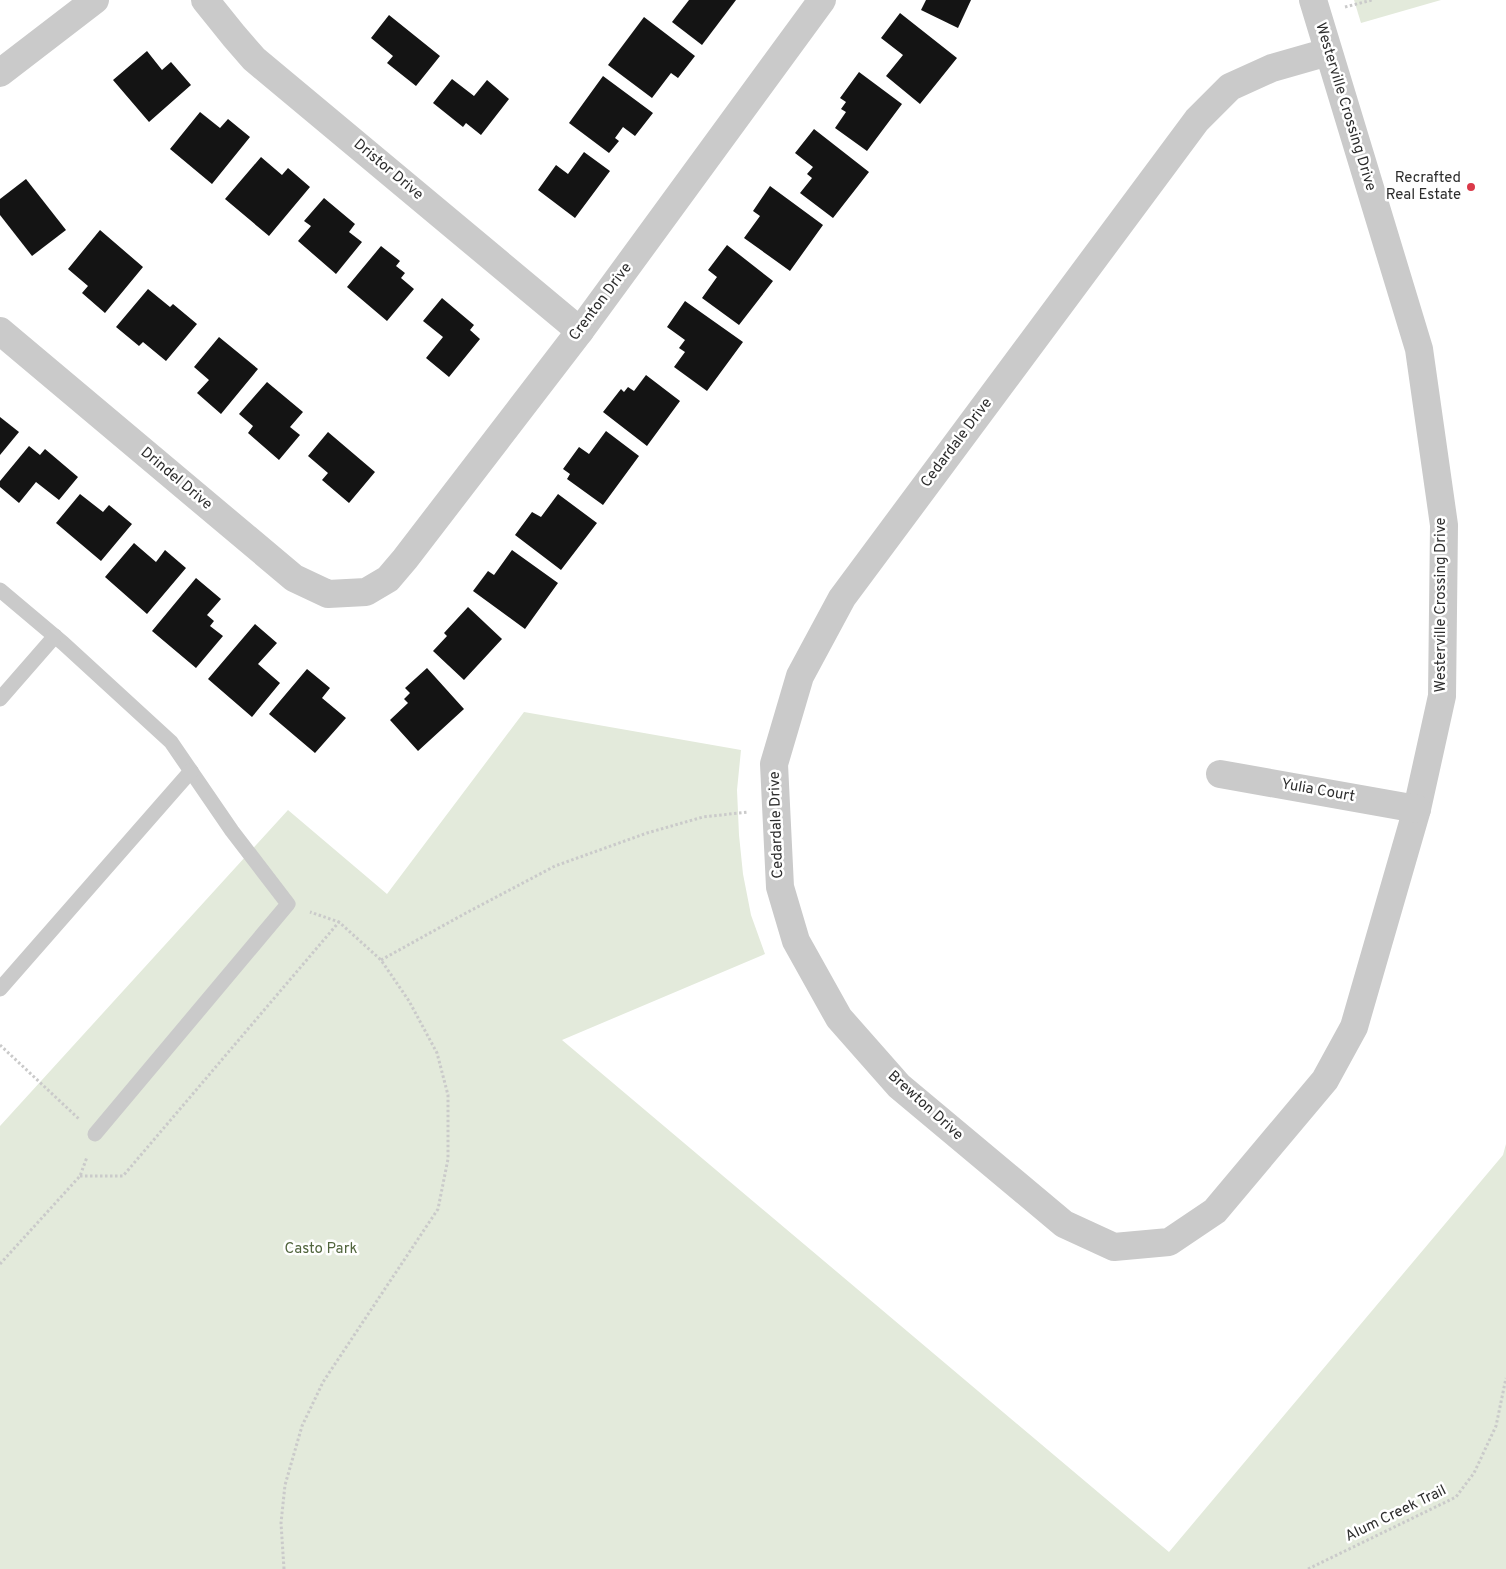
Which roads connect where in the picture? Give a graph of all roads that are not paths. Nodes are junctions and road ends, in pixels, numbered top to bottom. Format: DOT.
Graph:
graph roads {
  1 [pos="95,0"];
  2 [pos="205,0"];
  3 [pos="822,0"];
  4 [pos="1313,0"];
  5 [pos="1328,52"];
  6 [pos="0,73"];
  7 [pos="0,331"];
  8 [pos="580,331"];
  9 [pos="0,590"];
  10 [pos="366,592"];
  11 [pos="55,636"];
  12 [pos="0,699"];
  13 [pos="191,771"];
  14 [pos="1220,774"];
  15 [pos="1417,809"];
  16 [pos="796,941"];
  17 [pos="0,989"];
  18 [pos="95,1134"];
  19 [pos="1064,1224"];
  1 -- 6 [label="street"];
  2 -- 8 [label="street, Dristor Drive"];
  3 -- 8 [label="street, Crenton Drive"];
  4 -- 5 [label="street, Westerville Crossing Drive"];
  5 -- 15 [label="street, Westerville Crossing Drive"];
  5 -- 16 [label="street, Cedardale Drive"];
  7 -- 10 [label="street, Drindel Drive"];
  8 -- 10 [label="street, Crenton Drive"];
  9 -- 11 [label="lane"];
  11 -- 12 [label="lane"];
  11 -- 13 [label="lane"];
  13 -- 17 [label="lane"];
  13 -- 18 [label="lane"];
  14 -- 15 [label="street, Yulia Court"];
  15 -- 19 [label="street, Westerville Crossing Drive"];
  16 -- 19 [label="street, Brewton Drive"];
}
